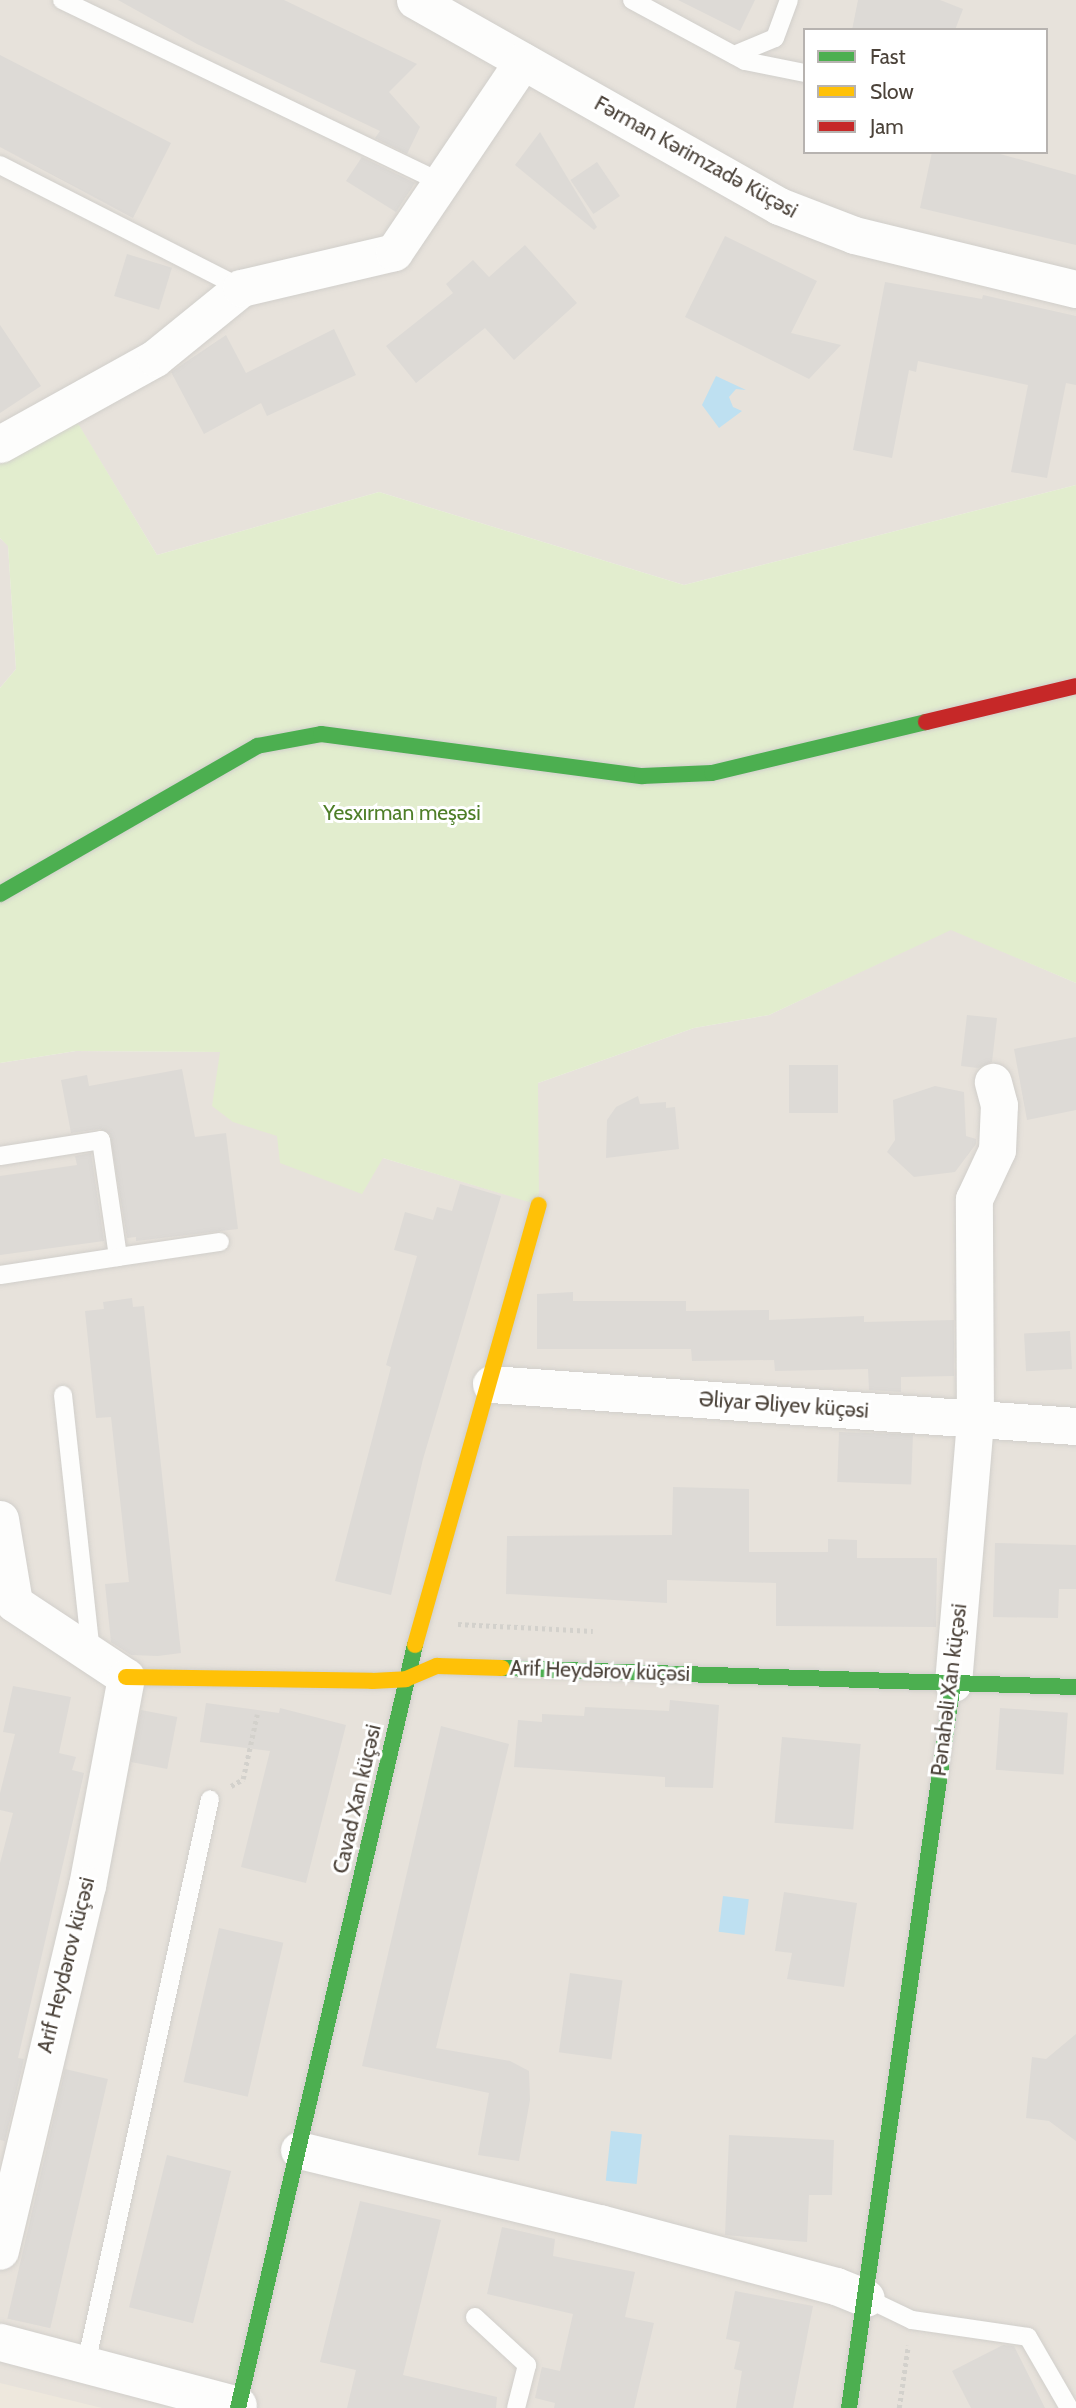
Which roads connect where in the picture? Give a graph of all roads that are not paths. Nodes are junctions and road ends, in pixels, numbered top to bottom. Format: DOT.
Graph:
graph roads {
  1 [pos="62,0"];
  2 [pos="415,0"];
  3 [pos="632,0"];
  4 [pos="789,0"];
  5 [pos="734,55"];
  6 [pos="523,61"];
  7 [pos="803,73"];
  8 [pos="0,165"];
  9 [pos="442,183"];
  10 [pos="241,288"];
  11 [pos="1076,289"];
  12 [pos="0,444"];
  13 [pos="1076,686"];
  14 [pos="0,894"];
  15 [pos="993,1082"];
  16 [pos="0,1156"];
  17 [pos="539,1205"];
  18 [pos="220,1242"];
  19 [pos="118,1257"];
  20 [pos="0,1275"];
  21 [pos="491,1384"];
  22 [pos="63,1395"];
  23 [pos="975,1419"];
  24 [pos="1076,1426"];
  25 [pos="0,1518"];
  26 [pos="7,1605"];
  27 [pos="91,1653"];
  28 [pos="126,1677"];
  29 [pos="407,1679"];
  30 [pos="953,1683"];
  31 [pos="1076,1687"];
  32 [pos="210,1799"];
  33 [pos="299,2150"];
  34 [pos="0,2251"];
  35 [pos="866,2298"];
  36 [pos="475,2318"];
  37 [pos="0,2342"];
  38 [pos="86,2364"];
  39 [pos="238,2407"];
  40 [pos="516,2408"];
  41 [pos="849,2408"];
  42 [pos="1069,2408"];
  1 -- 9 [label="lane"];
  2 -- 6 [label="street, Fərman Kərimzadə Küçəsi"];
  3 -- 5 [label="lane"];
  4 -- 5 [label="lane"];
  5 -- 7 [label="lane"];
  6 -- 9 [label="street"];
  6 -- 11 [label="street, Fərman Kərimzadə Küçəsi"];
  8 -- 10 [label="lane"];
  9 -- 10 [label="street"];
  10 -- 12 [label="street"];
  13 -- 14 [label="street"];
  15 -- 23 [label="street, Pənahəli Xan küçəsi"];
  16 -- 19 [label="lane"];
  17 -- 21 [label="street, Cavad Xan küçəsi"];
  18 -- 19 [label="lane"];
  19 -- 20 [label="lane"];
  21 -- 23 [label="street, Əliyar Əliyev küçəsi"];
  21 -- 29 [label="street, Cavad Xan küçəsi"];
  22 -- 27 [label="lane"];
  23 -- 24 [label="street, Əliyar Əliyev küçəsi"];
  23 -- 30 [label="street, Pənahəli Xan küçəsi"];
  25 -- 26 [label="street"];
  26 -- 27 [label="street"];
  27 -- 28 [label="street"];
  28 -- 29 [label="street, Arif Heydərov küçəsi"];
  28 -- 34 [label="street, Arif Heydərov küçəsi"];
  29 -- 30 [label="street, Arif Heydərov küçəsi"];
  29 -- 33 [label="street, Cavad Xan küçəsi"];
  30 -- 31 [label="street, Arif Heydərov küçəsi"];
  30 -- 35 [label="street, Pənahəli Xan küçəsi"];
  32 -- 38 [label="lane"];
  33 -- 35 [label="street"];
  33 -- 39 [label="street, Cavad Xan küçəsi"];
  35 -- 41 [label="street, Pənahəli Xan küçəsi"];
  35 -- 42 [label="lane"];
  36 -- 40 [label="lane"];
  37 -- 38 [label="street"];
  38 -- 39 [label="street"];
}
